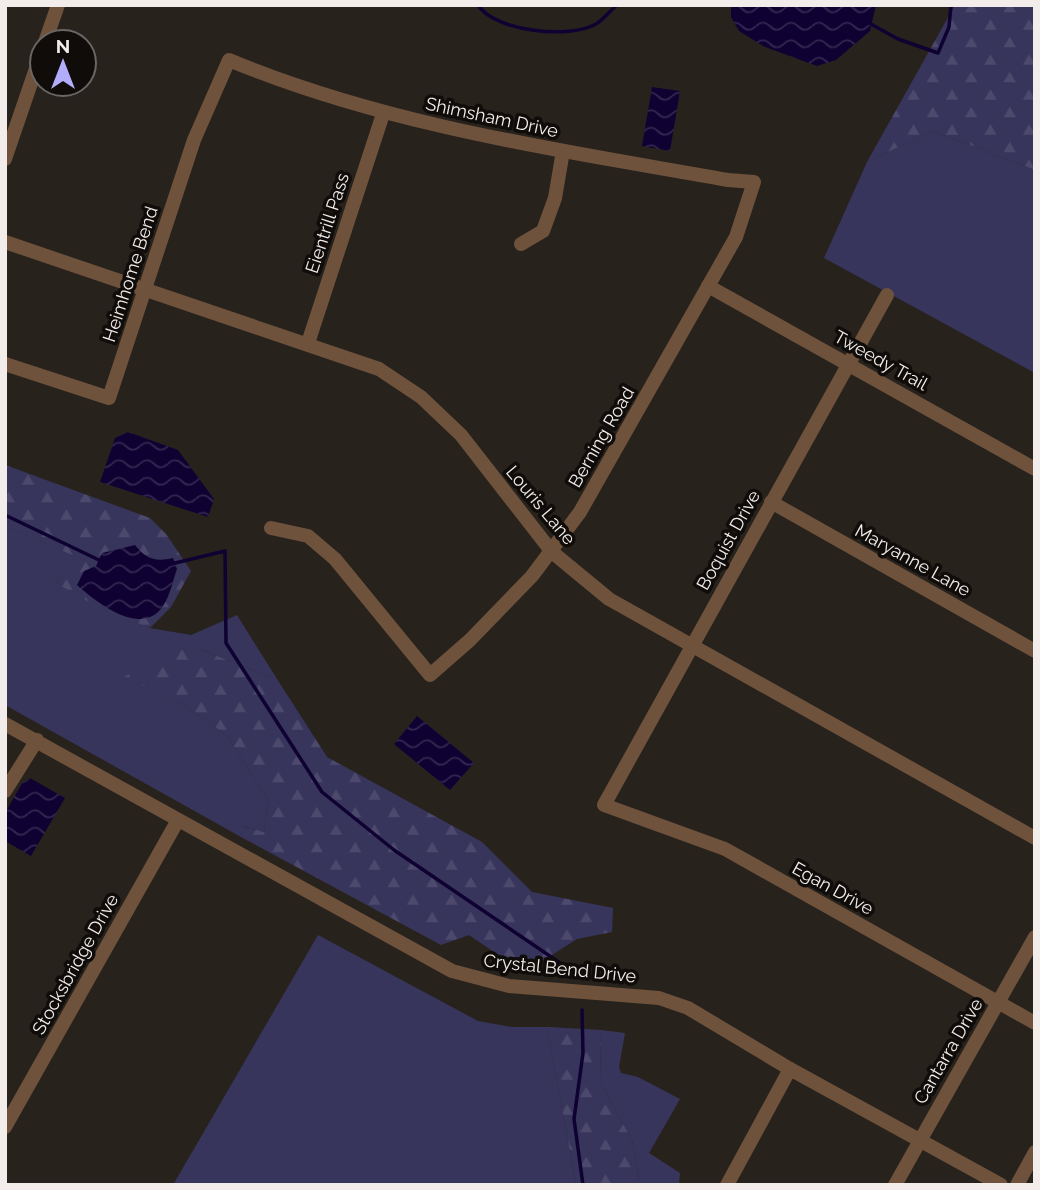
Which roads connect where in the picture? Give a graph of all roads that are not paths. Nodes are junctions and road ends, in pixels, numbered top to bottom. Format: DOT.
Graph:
graph roads {
  1 [pos="58,5"];
  2 [pos="50,28"];
  3 [pos="229,60"];
  4 [pos="28,92"];
  5 [pos="383,114"];
  6 [pos="564,151"];
  7 [pos="5,159"];
  8 [pos="754,181"];
  9 [pos="5,242"];
  10 [pos="522,244"];
  11 [pos="708,286"];
  12 [pos="145,288"];
  13 [pos="887,295"];
  14 [pos="307,343"];
  15 [pos="848,363"];
  16 [pos="5,364"];
  17 [pos="1035,469"];
  18 [pos="771,502"];
  19 [pos="271,528"];
  20 [pos="552,552"];
  21 [pos="690,646"];
  22 [pos="1035,651"];
  23 [pos="5,724"];
  24 [pos="37,740"];
  25 [pos="5,791"];
  26 [pos="604,805"];
  27 [pos="178,820"];
  28 [pos="1035,838"];
  29 [pos="1035,937"];
  30 [pos="999,1003"];
  31 [pos="1035,1023"];
  32 [pos="790,1069"];
  33 [pos="5,1127"];
  34 [pos="920,1139"];
  35 [pos="1035,1152"];
  36 [pos="727,1185"];
  37 [pos="895,1185"];
  38 [pos="1001,1185"];
  39 [pos="1017,1185"];
  1 -- 2 [label="street"];
  3 -- 5 [label="street, Shimsham Drive"];
  3 -- 12 [label="street, Heimhome Bend"];
  4 -- 7 [label="street"];
  5 -- 6 [label="street, Shimsham Drive"];
  5 -- 14 [label="street, Eientrill Pass"];
  6 -- 8 [label="street, Shimsham Drive"];
  6 -- 10 [label="street"];
  8 -- 11 [label="street, Berning Road"];
  9 -- 12 [label="street, Louris Lane"];
  11 -- 15 [label="street, Tweedy Trail"];
  11 -- 20 [label="street, Berning Road"];
  12 -- 14 [label="street, Louris Lane"];
  12 -- 16 [label="street, Heimhome Bend"];
  13 -- 15 [label="street, Boquist Drive"];
  14 -- 20 [label="street, Louris Lane"];
  15 -- 17 [label="street, Tweedy Trail"];
  15 -- 18 [label="street, Boquist Drive"];
  18 -- 21 [label="street, Boquist Drive"];
  18 -- 22 [label="street, Maryanne Lane"];
  19 -- 20 [label="street, Berning Road"];
  20 -- 21 [label="street, Louris Lane"];
  21 -- 26 [label="street, Boquist Drive"];
  21 -- 28 [label="street, Louris Lane"];
  23 -- 24 [label="street, Crystal Bend Drive"];
  24 -- 25 [label="street"];
  24 -- 27 [label="street, Crystal Bend Drive"];
  26 -- 30 [label="street, Egan Drive"];
  27 -- 32 [label="street, Crystal Bend Drive"];
  27 -- 33 [label="street, Stocksbridge Drive"];
  29 -- 30 [label="street, Cantarra Drive"];
  30 -- 31 [label="street, Egan Drive"];
  30 -- 34 [label="street, Cantarra Drive"];
  32 -- 34 [label="street, Crystal Bend Drive"];
  32 -- 36 [label="street"];
  34 -- 37 [label="street, Cantarra Drive"];
  34 -- 38 [label="street, Crystal Bend Drive"];
  35 -- 39 [label="street"];
}
